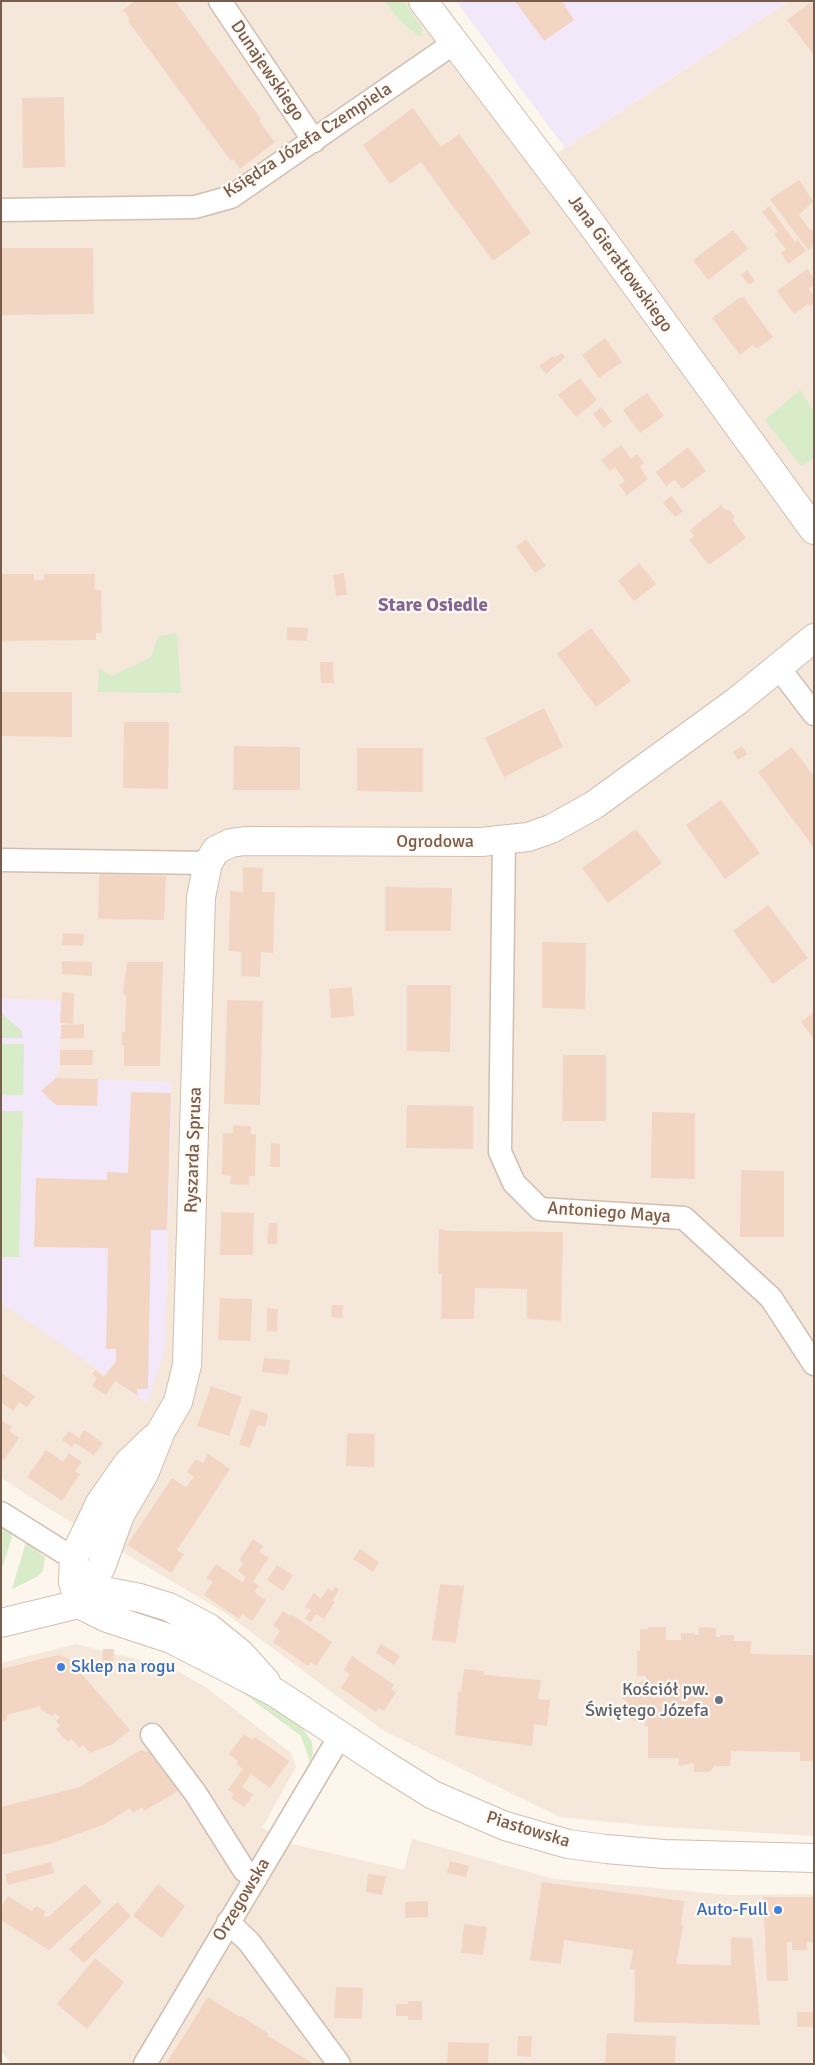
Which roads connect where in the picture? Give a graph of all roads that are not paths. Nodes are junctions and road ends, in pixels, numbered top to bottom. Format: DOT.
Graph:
graph roads {
  1 [pos="220,1"];
  2 [pos="423,1"];
  3 [pos="454,42"];
  4 [pos="314,142"];
  5 [pos="1,210"];
  6 [pos="814,530"];
  7 [pos="814,638"];
  8 [pos="779,668"];
  9 [pos="814,714"];
  10 [pos="504,840"];
  11 [pos="1,860"];
  12 [pos="208,863"];
  13 [pos="814,1364"];
  14 [pos="162,1431"];
  15 [pos="1,1513"];
  16 [pos="74,1557"];
  17 [pos="79,1604"];
  18 [pos="1,1623"];
  19 [pos="152,1735"];
  20 [pos="340,1736"];
  21 [pos="814,1858"];
  22 [pos="256,1878"];
  23 [pos="228,1922"];
  24 [pos="145,2064"];
  25 [pos="339,2064"];
  1 -- 4 [label="street, Dunajewskiego"];
  2 -- 3 [label="street, Jana Gierałtowskiego"];
  3 -- 4 [label="street, Księdza Józefa Czempiela"];
  3 -- 6 [label="street, Jana Gierałtowskiego"];
  4 -- 5 [label="street, Księdza Józefa Czempiela"];
  7 -- 8 [label="street, Ogrodowa"];
  8 -- 9 [label="street"];
  8 -- 10 [label="street, Ogrodowa"];
  10 -- 12 [label="street, Ogrodowa"];
  10 -- 13 [label="street, Antoniego Maya"];
  11 -- 12 [label="street"];
  12 -- 14 [label="street, Ryszarda Sprusa"];
  14 -- 16 [label="street, Ryszarda Sprusa"];
  14 -- 17 [label="street, Ryszarda Sprusa"];
  15 -- 16 [label="street"];
  16 -- 17 [label="street, Ryszarda Sprusa"];
  17 -- 18 [label="street"];
  17 -- 20 [label="street, Piastowska"];
  19 -- 22 [label="street"];
  20 -- 21 [label="street, Piastowska"];
  20 -- 22 [label="street, Orzegowska"];
  22 -- 23 [label="street, Orzegowska"];
  23 -- 24 [label="street, Orzegowska"];
  23 -- 25 [label="street"];
}
